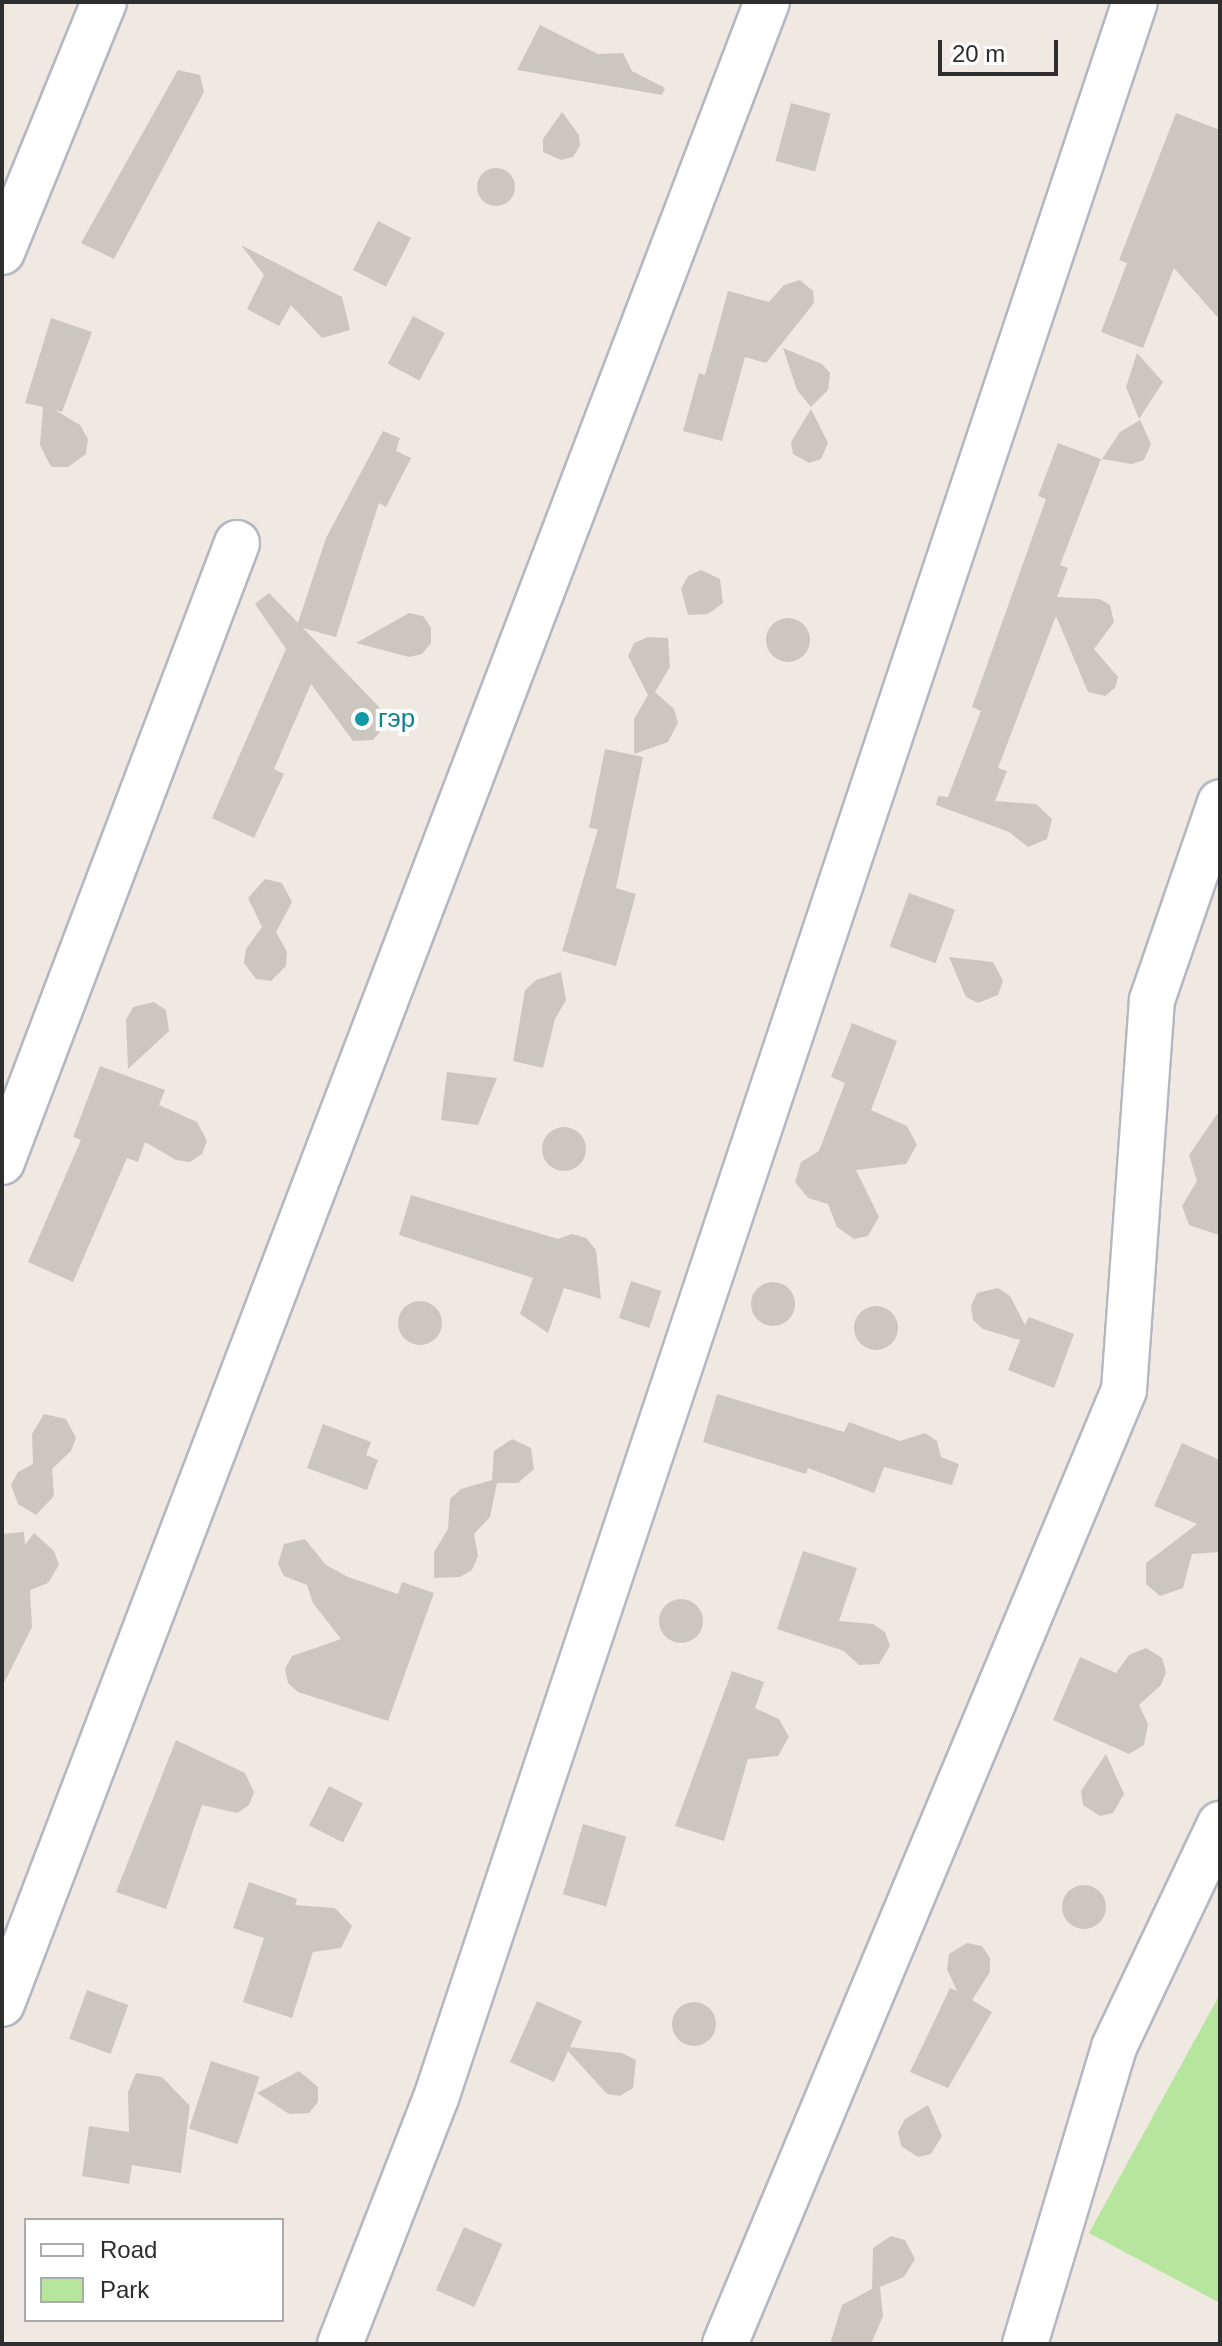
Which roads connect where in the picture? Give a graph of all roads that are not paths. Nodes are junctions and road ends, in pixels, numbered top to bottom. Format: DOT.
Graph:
graph roads {
  1 [pos="104,2"];
  2 [pos="767,2"];
  3 [pos="1135,2"];
  4 [pos="2,252"];
  5 [pos="237,543"];
  6 [pos="1220,802"];
  7 [pos="2,1162"];
  8 [pos="1220,1824"];
  9 [pos="2,2004"];
  10 [pos="340,2344"];
  11 [pos="725,2344"];
  12 [pos="1025,2344"];
  1 -- 4 [label="street"];
  2 -- 9 [label="street"];
  3 -- 10 [label="street"];
  5 -- 7 [label="street"];
  6 -- 11 [label="street"];
  8 -- 12 [label="street"];
}
